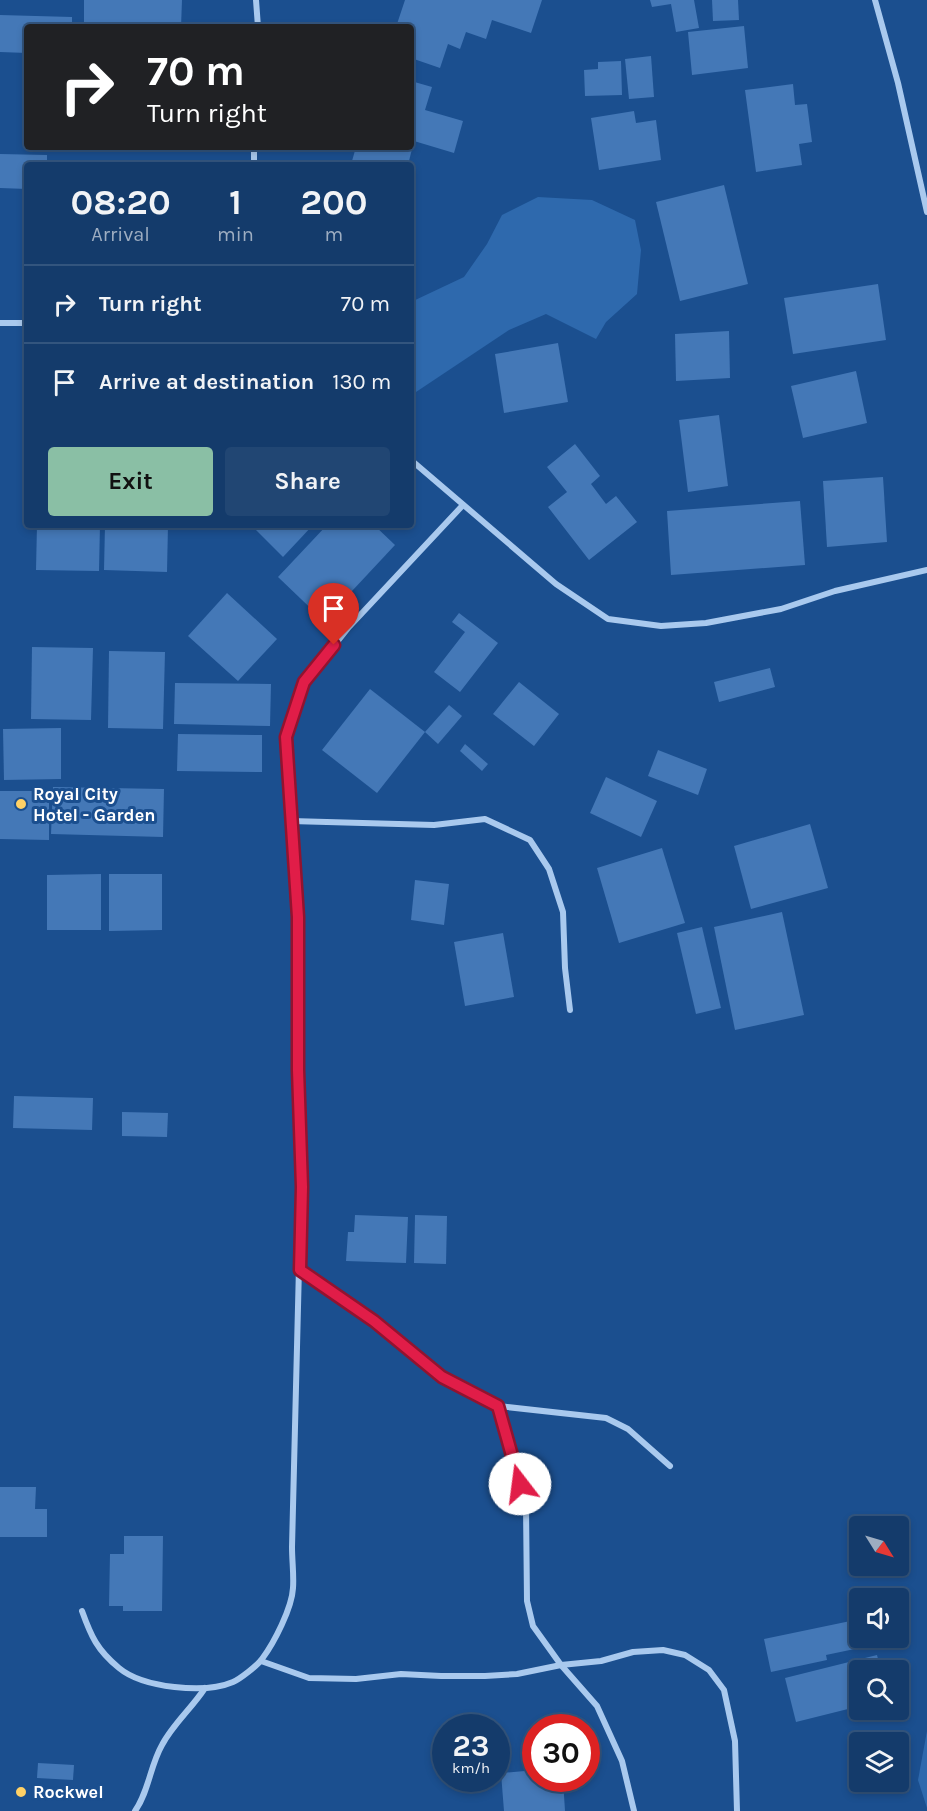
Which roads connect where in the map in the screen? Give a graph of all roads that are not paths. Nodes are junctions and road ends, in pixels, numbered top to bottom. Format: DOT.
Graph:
graph roads {
  1 [pos="256,0"];
  2 [pos="875,0"];
  3 [pos="258,24"];
  4 [pos="927,212"];
  5 [pos="0,323"];
  6 [pos="24,323"];
  7 [pos="414,463"];
  8 [pos="463,506"];
  9 [pos="927,570"];
  10 [pos="291,821"];
  11 [pos="570,1010"];
  12 [pos="300,1270"];
  13 [pos="498,1406"];
  14 [pos="670,1466"];
  15 [pos="82,1611"];
  16 [pos="261,1661"];
  17 [pos="561,1665"];
  18 [pos="205,1688"];
  19 [pos="135,1811"];
  20 [pos="634,1811"];
  21 [pos="738,1811"];
  1 -- 3 [label="street"];
  2 -- 4 [label="street"];
  5 -- 6 [label="street"];
  7 -- 8 [label="street"];
  8 -- 9 [label="street"];
  8 -- 10 [label="street"];
  10 -- 11 [label="street"];
  10 -- 12 [label="street"];
  12 -- 13 [label="street"];
  12 -- 16 [label="street"];
  13 -- 14 [label="street"];
  13 -- 17 [label="street"];
  15 -- 18 [label="street"];
  16 -- 17 [label="street"];
  16 -- 18 [label="street"];
  17 -- 20 [label="street"];
  17 -- 21 [label="street"];
  18 -- 19 [label="street"];
}
